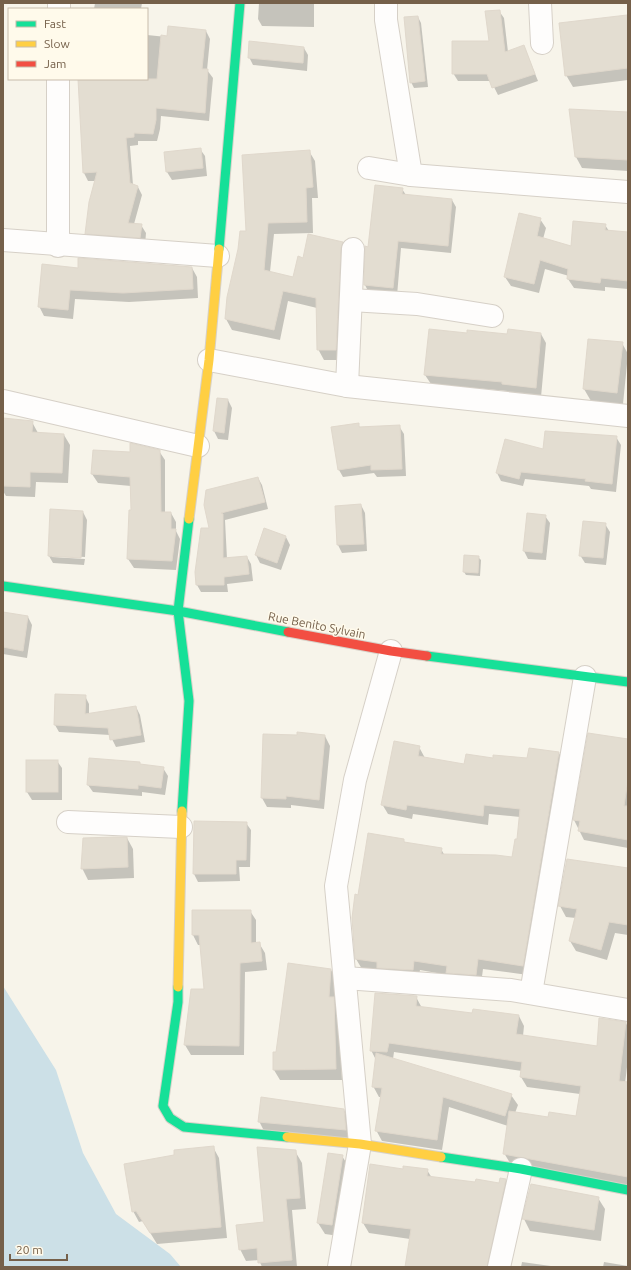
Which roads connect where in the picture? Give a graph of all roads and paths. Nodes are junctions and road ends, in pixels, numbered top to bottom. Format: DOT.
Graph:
graph roads {
  1 [pos="240,3"];
  2 [pos="386,3"];
  3 [pos="540,3"];
  4 [pos="542,44"];
  5 [pos="58,80"];
  6 [pos="369,168"];
  7 [pos="411,175"];
  8 [pos="628,192"];
  9 [pos="3,240"];
  10 [pos="58,246"];
  11 [pos="354,249"];
  12 [pos="218,256"];
  13 [pos="351,300"];
  14 [pos="492,316"];
  15 [pos="209,360"];
  16 [pos="348,386"];
  17 [pos="3,401"];
  18 [pos="628,416"];
  19 [pos="198,446"];
  20 [pos="3,586"];
  21 [pos="178,611"];
  22 [pos="391,650"];
  23 [pos="585,677"];
  24 [pos="628,682"];
  25 [pos="68,822"];
  26 [pos="181,828"];
  27 [pos="345,978"];
  28 [pos="531,993"];
  29 [pos="628,1010"];
  30 [pos="360,1144"];
  31 [pos="521,1169"];
  32 [pos="628,1190"];
  33 [pos="339,1267"];
  34 [pos="499,1267"];
  1 -- 12 [label="street"];
  2 -- 7 [label="street"];
  3 -- 4 [label="street"];
  5 -- 10 [label="street"];
  6 -- 7 [label="street"];
  7 -- 8 [label="street"];
  9 -- 10 [label="street"];
  10 -- 12 [label="street"];
  11 -- 13 [label="street"];
  12 -- 15 [label="street"];
  13 -- 14 [label="street"];
  13 -- 16 [label="street"];
  15 -- 16 [label="street"];
  15 -- 19 [label="street"];
  16 -- 18 [label="street"];
  17 -- 19 [label="street"];
  19 -- 21 [label="street"];
  20 -- 21 [label="street, Rue Benito Sylvain"];
  21 -- 22 [label="street, Rue Benito Sylvain"];
  21 -- 26 [label="street"];
  22 -- 23 [label="street, Rue Benito Sylvain"];
  22 -- 27 [label="street"];
  23 -- 24 [label="street, Rue Benito Sylvain"];
  23 -- 28 [label="street"];
  25 -- 26 [label="street"];
  26 -- 30 [label="street"];
  27 -- 28 [label="street"];
  27 -- 30 [label="street"];
  28 -- 29 [label="street"];
  30 -- 31 [label="street"];
  30 -- 33 [label="street"];
  31 -- 32 [label="street"];
  31 -- 34 [label="street"];
}
